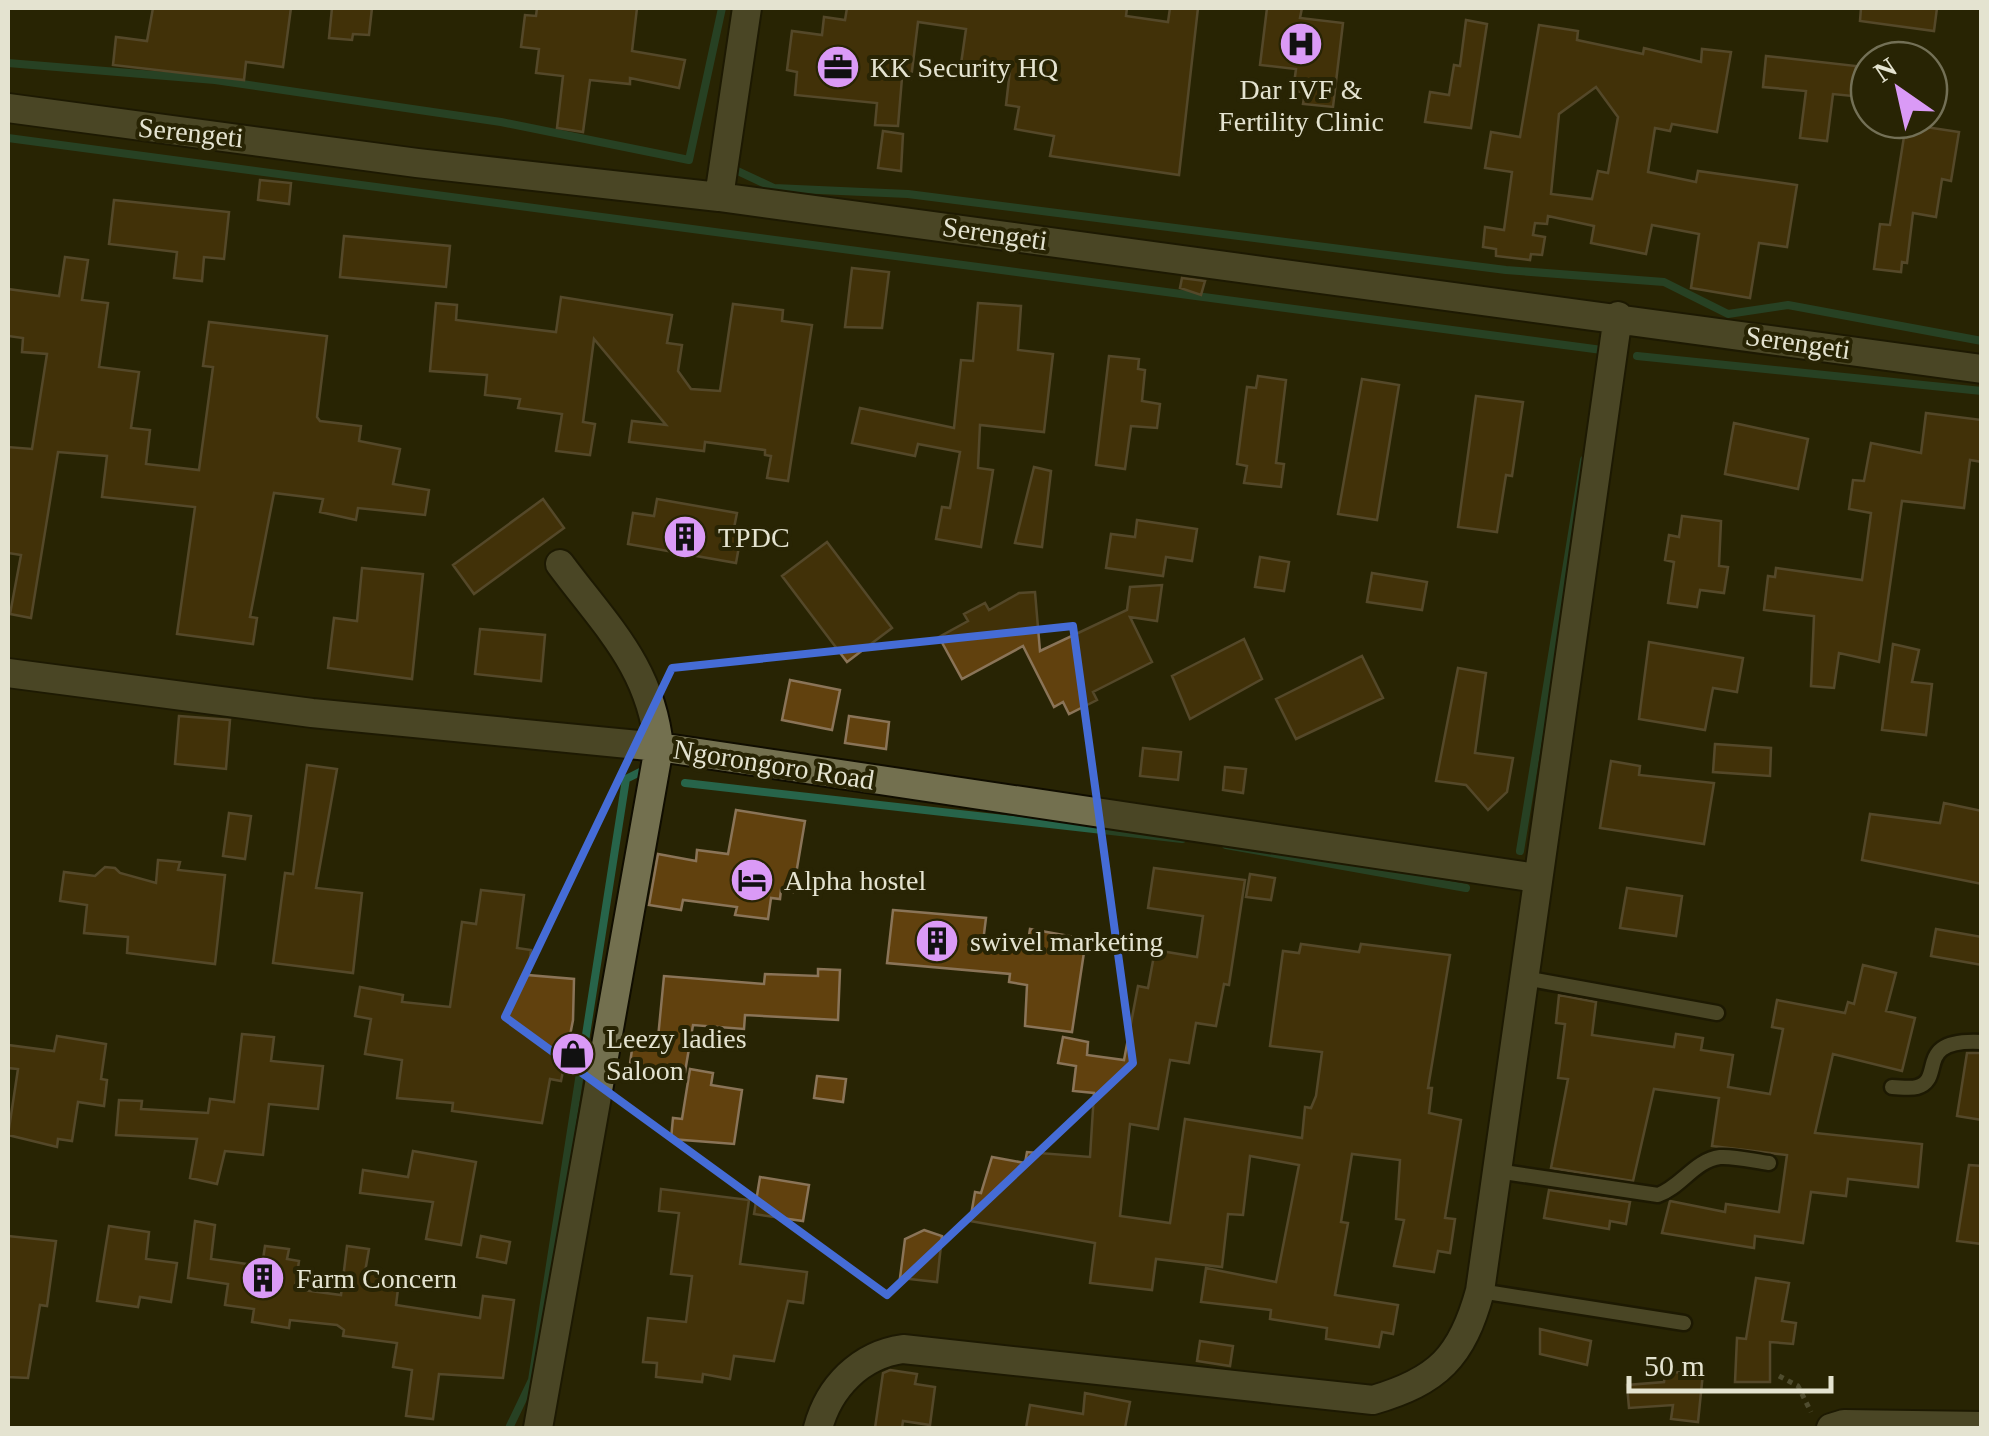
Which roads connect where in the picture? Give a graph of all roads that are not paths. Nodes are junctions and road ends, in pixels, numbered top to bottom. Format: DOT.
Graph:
graph roads {
  1 [pos="747,8"];
  2 [pos="8,108"];
  3 [pos="719,197"];
  4 [pos="1618,316"];
  5 [pos="1982,369"];
  6 [pos="560,564"];
  7 [pos="8,673"];
  8 [pos="660,747"];
  9 [pos="1537,878"];
  10 [pos="1524,978"];
  11 [pos="1717,1013"];
  12 [pos="1982,1042"];
  13 [pos="1892,1087"];
  14 [pos="1769,1163"];
  15 [pos="1496,1171"];
  16 [pos="1480,1291"];
  17 [pos="1684,1322"];
  18 [pos="1824,1426"];
  19 [pos="1982,1426"];
  20 [pos="538,1428"];
  21 [pos="818,1428"];
  1 -- 3 [label="street"];
  2 -- 3 [label="street, Serengeti"];
  3 -- 4 [label="street, Serengeti"];
  4 -- 5 [label="street, Serengeti"];
  4 -- 9 [label="street"];
  6 -- 8 [label="street"];
  7 -- 8 [label="street, Ngorongoro Road"];
  8 -- 9 [label="street, Ngorongoro Road"];
  8 -- 20 [label="street"];
  9 -- 10 [label="street"];
  10 -- 11 [label="lane"];
  10 -- 15 [label="street"];
  12 -- 13 [label="lane"];
  14 -- 15 [label="lane"];
  15 -- 16 [label="street"];
  16 -- 17 [label="lane"];
  16 -- 21 [label="street"];
  18 -- 19 [label="street"];
}
